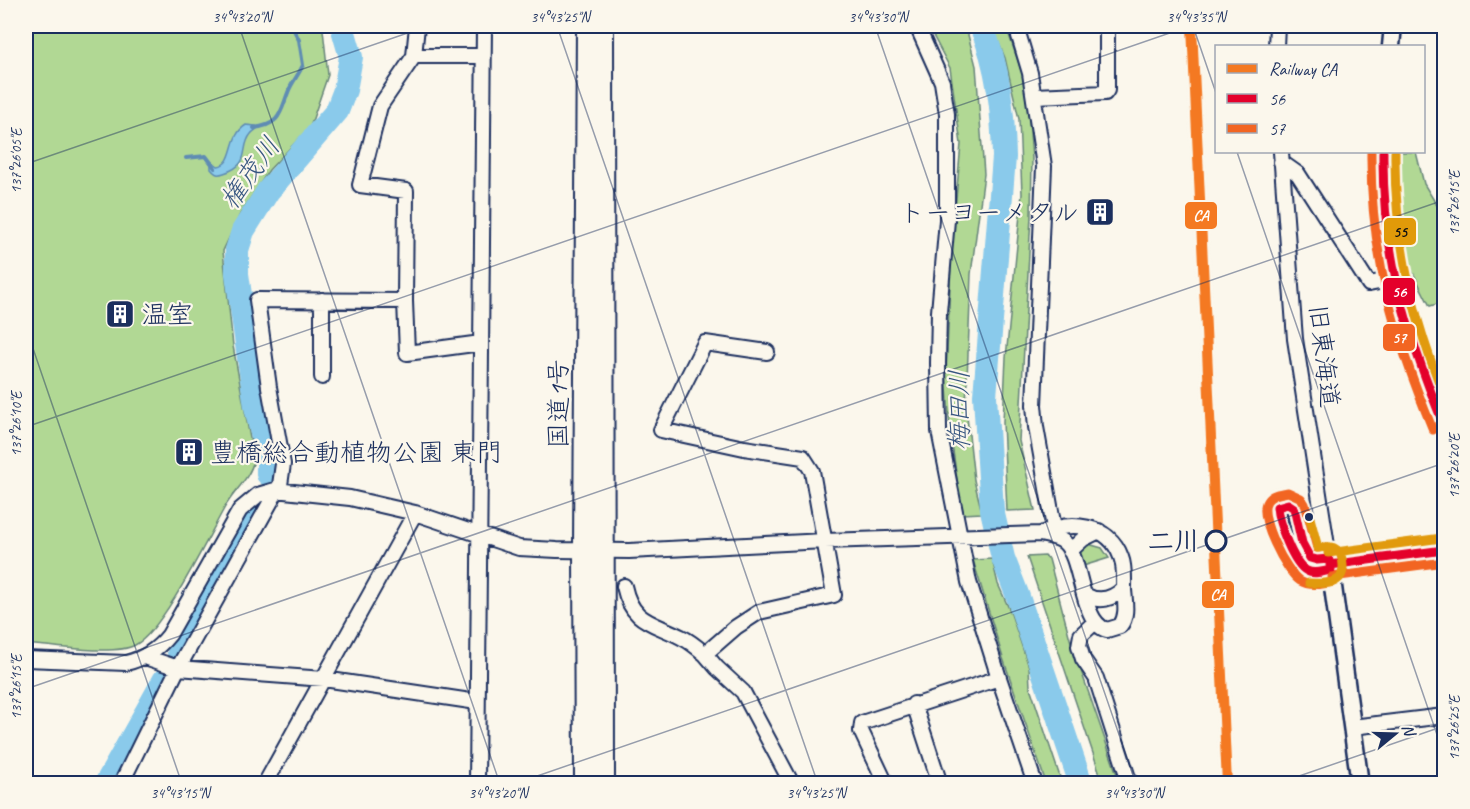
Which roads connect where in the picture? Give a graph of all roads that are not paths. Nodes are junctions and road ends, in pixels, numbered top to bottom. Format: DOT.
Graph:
graph roads {
  1 [pos="417,26"];
  2 [pos="484,26"];
  3 [pos="587,26"];
  4 [pos="603,26"];
  5 [pos="917,26"];
  6 [pos="1016,26"];
  7 [pos="1107,26"];
  8 [pos="1278,26"];
  9 [pos="1393,26"];
  10 [pos="1276,45"];
  11 [pos="1391,45"];
  12 [pos="414,56"];
  13 [pos="483,56"];
  14 [pos="1034,96"];
  15 [pos="1383,153"];
  16 [pos="1281,157"];
  17 [pos="1394,279"];
  18 [pos="322,300"];
  19 [pos="405,301"];
  20 [pos="481,343"];
  21 [pos="767,352"];
  22 [pos="322,376"];
  23 [pos="1444,425"];
  24 [pos="278,490"];
  25 [pos="415,513"];
  26 [pos="1054,528"];
  27 [pos="1099,531"];
  28 [pos="479,534"];
  29 [pos="1041,534"];
  30 [pos="963,537"];
  31 [pos="825,541"];
  32 [pos="593,550"];
  33 [pos="1444,550"];
  34 [pos="1070,551"];
  35 [pos="1330,565"];
  36 [pos="624,585"];
  37 [pos="1124,588"];
  38 [pos="1084,595"];
  39 [pos="1095,622"];
  40 [pos="705,654"];
  41 [pos="145,657"];
  42 [pos="26,658"];
  43 [pos="178,668"];
  44 [pos="999,678"];
  45 [pos="324,679"];
  46 [pos="477,702"];
  47 [pos="914,704"];
  48 [pos="1444,716"];
  49 [pos="1352,727"];
  50 [pos="121,783"];
  51 [pos="266,783"];
  52 [pos="477,783"];
  53 [pos="585,783"];
  54 [pos="604,783"];
  55 [pos="792,783"];
  56 [pos="886,783"];
  57 [pos="940,783"];
  58 [pos="1035,783"];
  59 [pos="1130,783"];
  60 [pos="1360,783"];
  1 -- 12 [label="street"];
  2 -- 13 [label="street"];
  3 -- 32 [label="highway, 国道1号"];
  4 -- 32 [label="highway, 国道1号"];
  5 -- 30 [label="street"];
  6 -- 14 [label="street"];
  7 -- 14 [label="street"];
  8 -- 10 [label="street"];
  9 -- 11 [label="main road"];
  12 -- 13 [label="street"];
  12 -- 19 [label="street"];
  13 -- 20 [label="street"];
  14 -- 26 [label="street"];
  15 -- 17 [label="main road"];
  16 -- 17 [label="street"];
  16 -- 35 [label="street, 旧東海道"];
  17 -- 23 [label="main road"];
  18 -- 19 [label="street"];
  18 -- 22 [label="street"];
  18 -- 24 [label="street"];
  19 -- 20 [label="street"];
  20 -- 28 [label="street"];
  21 -- 31 [label="street"];
  24 -- 25 [label="street"];
  24 -- 41 [label="street"];
  24 -- 43 [label="street"];
  25 -- 28 [label="street"];
  25 -- 45 [label="street"];
  26 -- 27 [label="street"];
  26 -- 29 [label="street"];
  27 -- 34 [label="street"];
  27 -- 37 [label="street"];
  28 -- 32 [label="street"];
  28 -- 46 [label="street"];
  29 -- 30 [label="street"];
  29 -- 34 [label="street"];
  30 -- 31 [label="street"];
  30 -- 44 [label="street"];
  31 -- 32 [label="street"];
  31 -- 40 [label="street"];
  32 -- 53 [label="highway, 国道1号"];
  32 -- 54 [label="highway, 国道1号"];
  33 -- 35 [label="street"];
  34 -- 38 [label="street"];
  35 -- 35 [label="street"];
  35 -- 49 [label="main road"];
  36 -- 40 [label="street"];
  37 -- 38 [label="street"];
  37 -- 39 [label="street"];
  38 -- 39 [label="street"];
  39 -- 59 [label="street"];
  40 -- 55 [label="street"];
  41 -- 42 [label="street"];
  41 -- 43 [label="street"];
  43 -- 45 [label="street"];
  43 -- 50 [label="street"];
  44 -- 47 [label="street"];
  44 -- 58 [label="street"];
  45 -- 46 [label="street"];
  45 -- 51 [label="street"];
  46 -- 52 [label="street"];
  47 -- 56 [label="street"];
  47 -- 57 [label="street"];
  48 -- 49 [label="street"];
  49 -- 60 [label="main road"];
}
